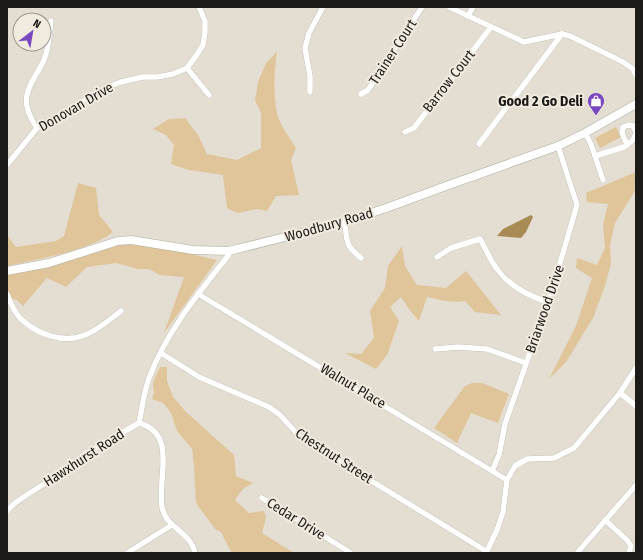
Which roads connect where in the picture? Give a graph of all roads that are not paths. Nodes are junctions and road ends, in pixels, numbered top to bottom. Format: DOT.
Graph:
graph roads {
  1 [pos="199,7"];
  2 [pos="323,7"];
  3 [pos="422,7"];
  4 [pos="449,7"];
  5 [pos="473,7"];
  6 [pos="468,16"];
  7 [pos="491,27"];
  8 [pos="562,34"];
  9 [pos="46,52"];
  10 [pos="187,68"];
  11 [pos="636,75"];
  12 [pos="310,92"];
  13 [pos="361,94"];
  14 [pos="209,96"];
  15 [pos="636,104"];
  16 [pos="37,128"];
  17 [pos="405,132"];
  18 [pos="585,133"];
  19 [pos="636,133"];
  20 [pos="479,144"];
  21 [pos="627,144"];
  22 [pos="558,146"];
  23 [pos="595,156"];
  24 [pos="7,165"];
  25 [pos="603,180"];
  26 [pos="345,222"];
  27 [pos="228,251"];
  28 [pos="437,257"];
  29 [pos="361,258"];
  30 [pos="7,270"];
  31 [pos="7,294"];
  32 [pos="198,294"];
  33 [pos="548,302"];
  34 [pos="121,312"];
  35 [pos="435,349"];
  36 [pos="161,353"];
  37 [pos="526,363"];
  38 [pos="636,368"];
  39 [pos="620,393"];
  40 [pos="636,406"];
  41 [pos="139,423"];
  42 [pos="492,470"];
  43 [pos="507,480"];
  44 [pos="636,485"];
  45 [pos="262,498"];
  46 [pos="7,512"];
  47 [pos="605,520"];
  48 [pos="172,525"];
  49 [pos="486,552"];
  50 [pos="127,553"];
  51 [pos="195,553"];
  52 [pos="351,553"];
  53 [pos="577,553"];
  54 [pos="629,553"];
  1 -- 10 [label="street"];
  2 -- 12 [label="street"];
  3 -- 13 [label="street, Trainer Court"];
  4 -- 6 [label="street"];
  5 -- 6 [label="street"];
  6 -- 7 [label="street"];
  7 -- 8 [label="street"];
  7 -- 17 [label="street, Barrow Court"];
  8 -- 11 [label="street"];
  8 -- 20 [label="street"];
  9 -- 16 [label="street"];
  10 -- 14 [label="street"];
  10 -- 16 [label="street, Donovan Drive"];
  15 -- 18 [label="main road, Woodbury Road"];
  16 -- 24 [label="street, Donovan Drive"];
  18 -- 22 [label="main road, Woodbury Road"];
  18 -- 23 [label="street"];
  19 -- 21 [label="street"];
  19 -- 21 [label="street"];
  21 -- 23 [label="street"];
  22 -- 26 [label="main road, Woodbury Road"];
  22 -- 33 [label="street, Briarwood Drive"];
  23 -- 25 [label="street"];
  26 -- 27 [label="main road, Woodbury Road"];
  26 -- 29 [label="street"];
  27 -- 30 [label="main road, Woodbury Road"];
  27 -- 32 [label="street, Hawxhurst Road"];
  28 -- 33 [label="street"];
  31 -- 34 [label="street"];
  32 -- 36 [label="street, Hawxhurst Road"];
  32 -- 42 [label="street, Walnut Place"];
  33 -- 37 [label="street, Briarwood Drive"];
  35 -- 37 [label="street"];
  36 -- 41 [label="street, Hawxhurst Road"];
  36 -- 49 [label="street, Chestnut Street"];
  37 -- 42 [label="street, Briarwood Drive"];
  38 -- 39 [label="street"];
  39 -- 40 [label="street"];
  39 -- 43 [label="street"];
  41 -- 46 [label="street, Hawxhurst Road"];
  41 -- 48 [label="street"];
  42 -- 43 [label="street, Walnut Place"];
  43 -- 49 [label="street"];
  44 -- 47 [label="street"];
  45 -- 52 [label="street, Cedar Drive"];
  47 -- 53 [label="street"];
  47 -- 54 [label="street"];
  48 -- 50 [label="street"];
  48 -- 51 [label="street"];
}
